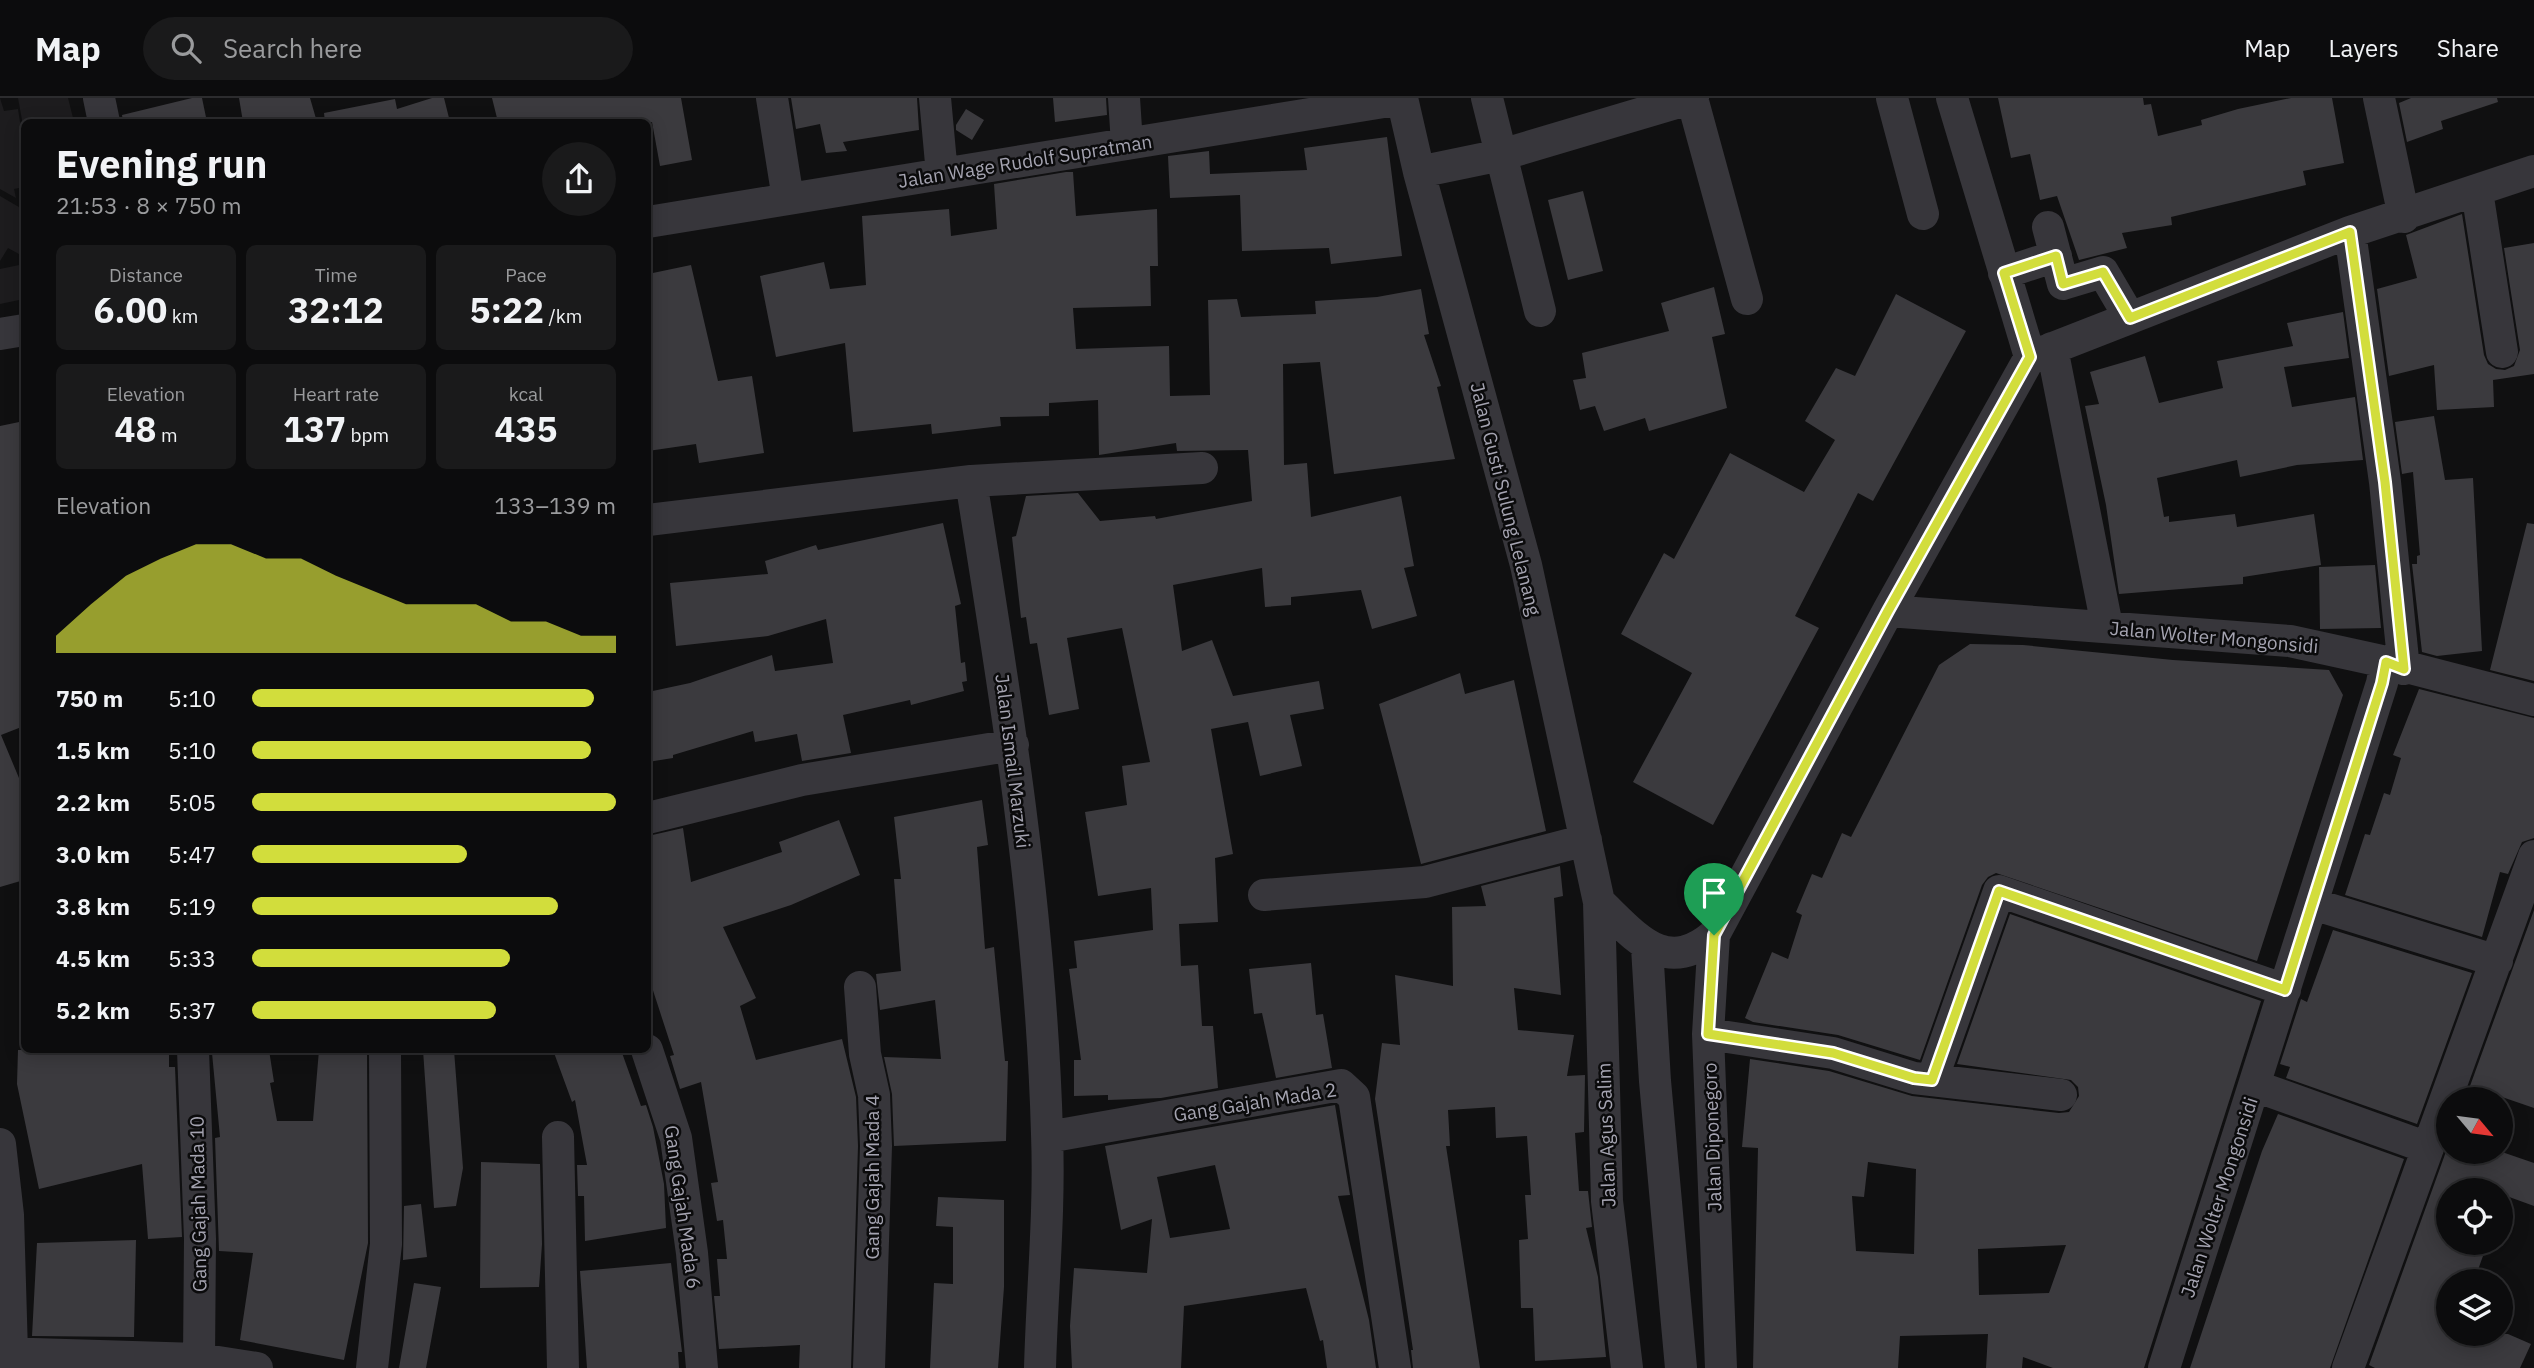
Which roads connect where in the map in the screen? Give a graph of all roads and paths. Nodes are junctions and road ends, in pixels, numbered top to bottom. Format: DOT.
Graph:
graph roads {
  1 [pos="99,98"];
  2 [pos="772,98"];
  3 [pos="935,98"];
  4 [pos="1124,98"];
  5 [pos="1487,98"];
  6 [pos="1693,98"];
  7 [pos="1892,98"];
  8 [pos="1952,98"];
  9 [pos="2379,98"];
  10 [pos="1402,99"];
  11 [pos="103,119"];
  12 [pos="1126,144"];
  13 [pos="1501,155"];
  14 [pos="1419,172"];
  15 [pos="2534,172"];
  16 [pos="942,174"];
  17 [pos="2477,191"];
  18 [pos="788,199"];
  19 [pos="1923,214"];
  20 [pos="2404,217"];
  21 [pos="651,222"];
  22 [pos="2350,232"];
  23 [pos="2004,273"];
  24 [pos="1747,299"];
  25 [pos="1540,311"];
  26 [pos="2130,318"];
  27 [pos="21,330"];
  28 [pos="0,334"];
  29 [pos="2502,352"];
  30 [pos="2041,353"];
  31 [pos="1202,468"];
  32 [pos="971,481"];
  33 [pos="651,520"];
  34 [pos="1888,611"];
  35 [pos="2107,626"];
  36 [pos="2395,665"];
  37 [pos="2534,700"];
  38 [pos="1013,745"];
  39 [pos="651,817"];
  40 [pos="1586,840"];
  41 [pos="2534,856"];
  42 [pos="1264,895"];
  43 [pos="1600,902"];
  44 [pos="2313,904"];
  45 [pos="1714,935"];
  46 [pos="1647,947"];
  47 [pos="2497,961"];
  48 [pos="860,987"];
  49 [pos="2285,990"];
  50 [pos="1708,1034"];
  51 [pos="193,1053"];
  52 [pos="385,1053"];
  53 [pos="648,1053"];
  54 [pos="1932,1080"];
  55 [pos="2255,1086"];
  56 [pos="2061,1095"];
  57 [pos="558,1137"];
  58 [pos="1048,1137"];
  59 [pos="0,1144"];
  60 [pos="2428,1148"];
  61 [pos="6,1353"];
  62 [pos="199,1359"];
  63 [pos="131,1362"];
  64 [pos="257,1368"];
  65 [pos="372,1368"];
  66 [pos="563,1368"];
  67 [pos="702,1368"];
  68 [pos="869,1368"];
  69 [pos="1040,1368"];
  70 [pos="1395,1368"];
  71 [pos="1627,1368"];
  72 [pos="1681,1368"];
  73 [pos="1721,1368"];
  74 [pos="2164,1368"];
  75 [pos="2348,1368"];
  1 -- 11 [label="street"];
  2 -- 18 [label="street"];
  3 -- 16 [label="street"];
  4 -- 12 [label="street"];
  5 -- 13 [label="street"];
  6 -- 13 [label="street"];
  6 -- 24 [label="street"];
  7 -- 19 [label="street"];
  8 -- 23 [label="street"];
  9 -- 20 [label="street"];
  10 -- 12 [label="street, Jalan Wage Rudolf Supratman"];
  10 -- 14 [label="street, Jalan Gusti Sulung Lelanang"];
  12 -- 16 [label="street, Jalan Wage Rudolf Supratman"];
  13 -- 14 [label="street"];
  13 -- 25 [label="street"];
  14 -- 40 [label="street, Jalan Gusti Sulung Lelanang"];
  15 -- 17 [label="street"];
  16 -- 18 [label="street, Jalan Wage Rudolf Supratman"];
  17 -- 20 [label="street"];
  17 -- 29 [label="street"];
  18 -- 21 [label="street, Jalan Wage Rudolf Supratman"];
  20 -- 22 [label="street"];
  22 -- 26 [label="street"];
  22 -- 36 [label="street"];
  23 -- 26 [label="street"];
  23 -- 30 [label="street"];
  26 -- 30 [label="street"];
  27 -- 28 [label="street"];
  30 -- 34 [label="street, Jalan Diponegoro"];
  30 -- 35 [label="street"];
  31 -- 32 [label="street"];
  32 -- 33 [label="street"];
  32 -- 38 [label="street, Jalan Ismail Marzuki"];
  34 -- 35 [label="street, Jalan Wolter Mongonsidi"];
  34 -- 45 [label="street, Jalan Diponegoro"];
  35 -- 36 [label="street, Jalan Wolter Mongonsidi"];
  36 -- 37 [label="street"];
  36 -- 44 [label="street, Jalan Wolter Mongonsidi"];
  38 -- 39 [label="street"];
  38 -- 58 [label="street, Jalan Ismail Marzuki"];
  40 -- 42 [label="street"];
  40 -- 43 [label="street, Jalan Gusti Sulung Lelanang"];
  41 -- 47 [label="street"];
  43 -- 46 [label="street"];
  43 -- 71 [label="street, Jalan Agus Salim"];
  44 -- 47 [label="street"];
  44 -- 49 [label="street, Jalan Wolter Mongonsidi"];
  45 -- 46 [label="street"];
  45 -- 50 [label="street, Jalan Diponegoro"];
  46 -- 72 [label="street"];
  47 -- 60 [label="street"];
  48 -- 68 [label="street, Gang Gajah Mada 4"];
  49 -- 54 [label="street"];
  49 -- 55 [label="street, Jalan Wolter Mongonsidi"];
  50 -- 54 [label="street"];
  50 -- 73 [label="street, Jalan Diponegoro"];
  51 -- 62 [label="street, Gang Gajah Mada 10"];
  52 -- 65 [label="street"];
  53 -- 67 [label="street, Gang Gajah Mada 6"];
  54 -- 56 [label="street"];
  55 -- 60 [label="street"];
  55 -- 74 [label="street, Jalan Wolter Mongonsidi"];
  57 -- 66 [label="street"];
  58 -- 69 [label="street, Jalan Ismail Marzuki"];
  58 -- 70 [label="street, Gang Gajah Mada 2"];
  59 -- 61 [label="street"];
  60 -- 75 [label="street"];
  61 -- 63 [label="street"];
  62 -- 63 [label="street"];
  62 -- 64 [label="street"];
}
